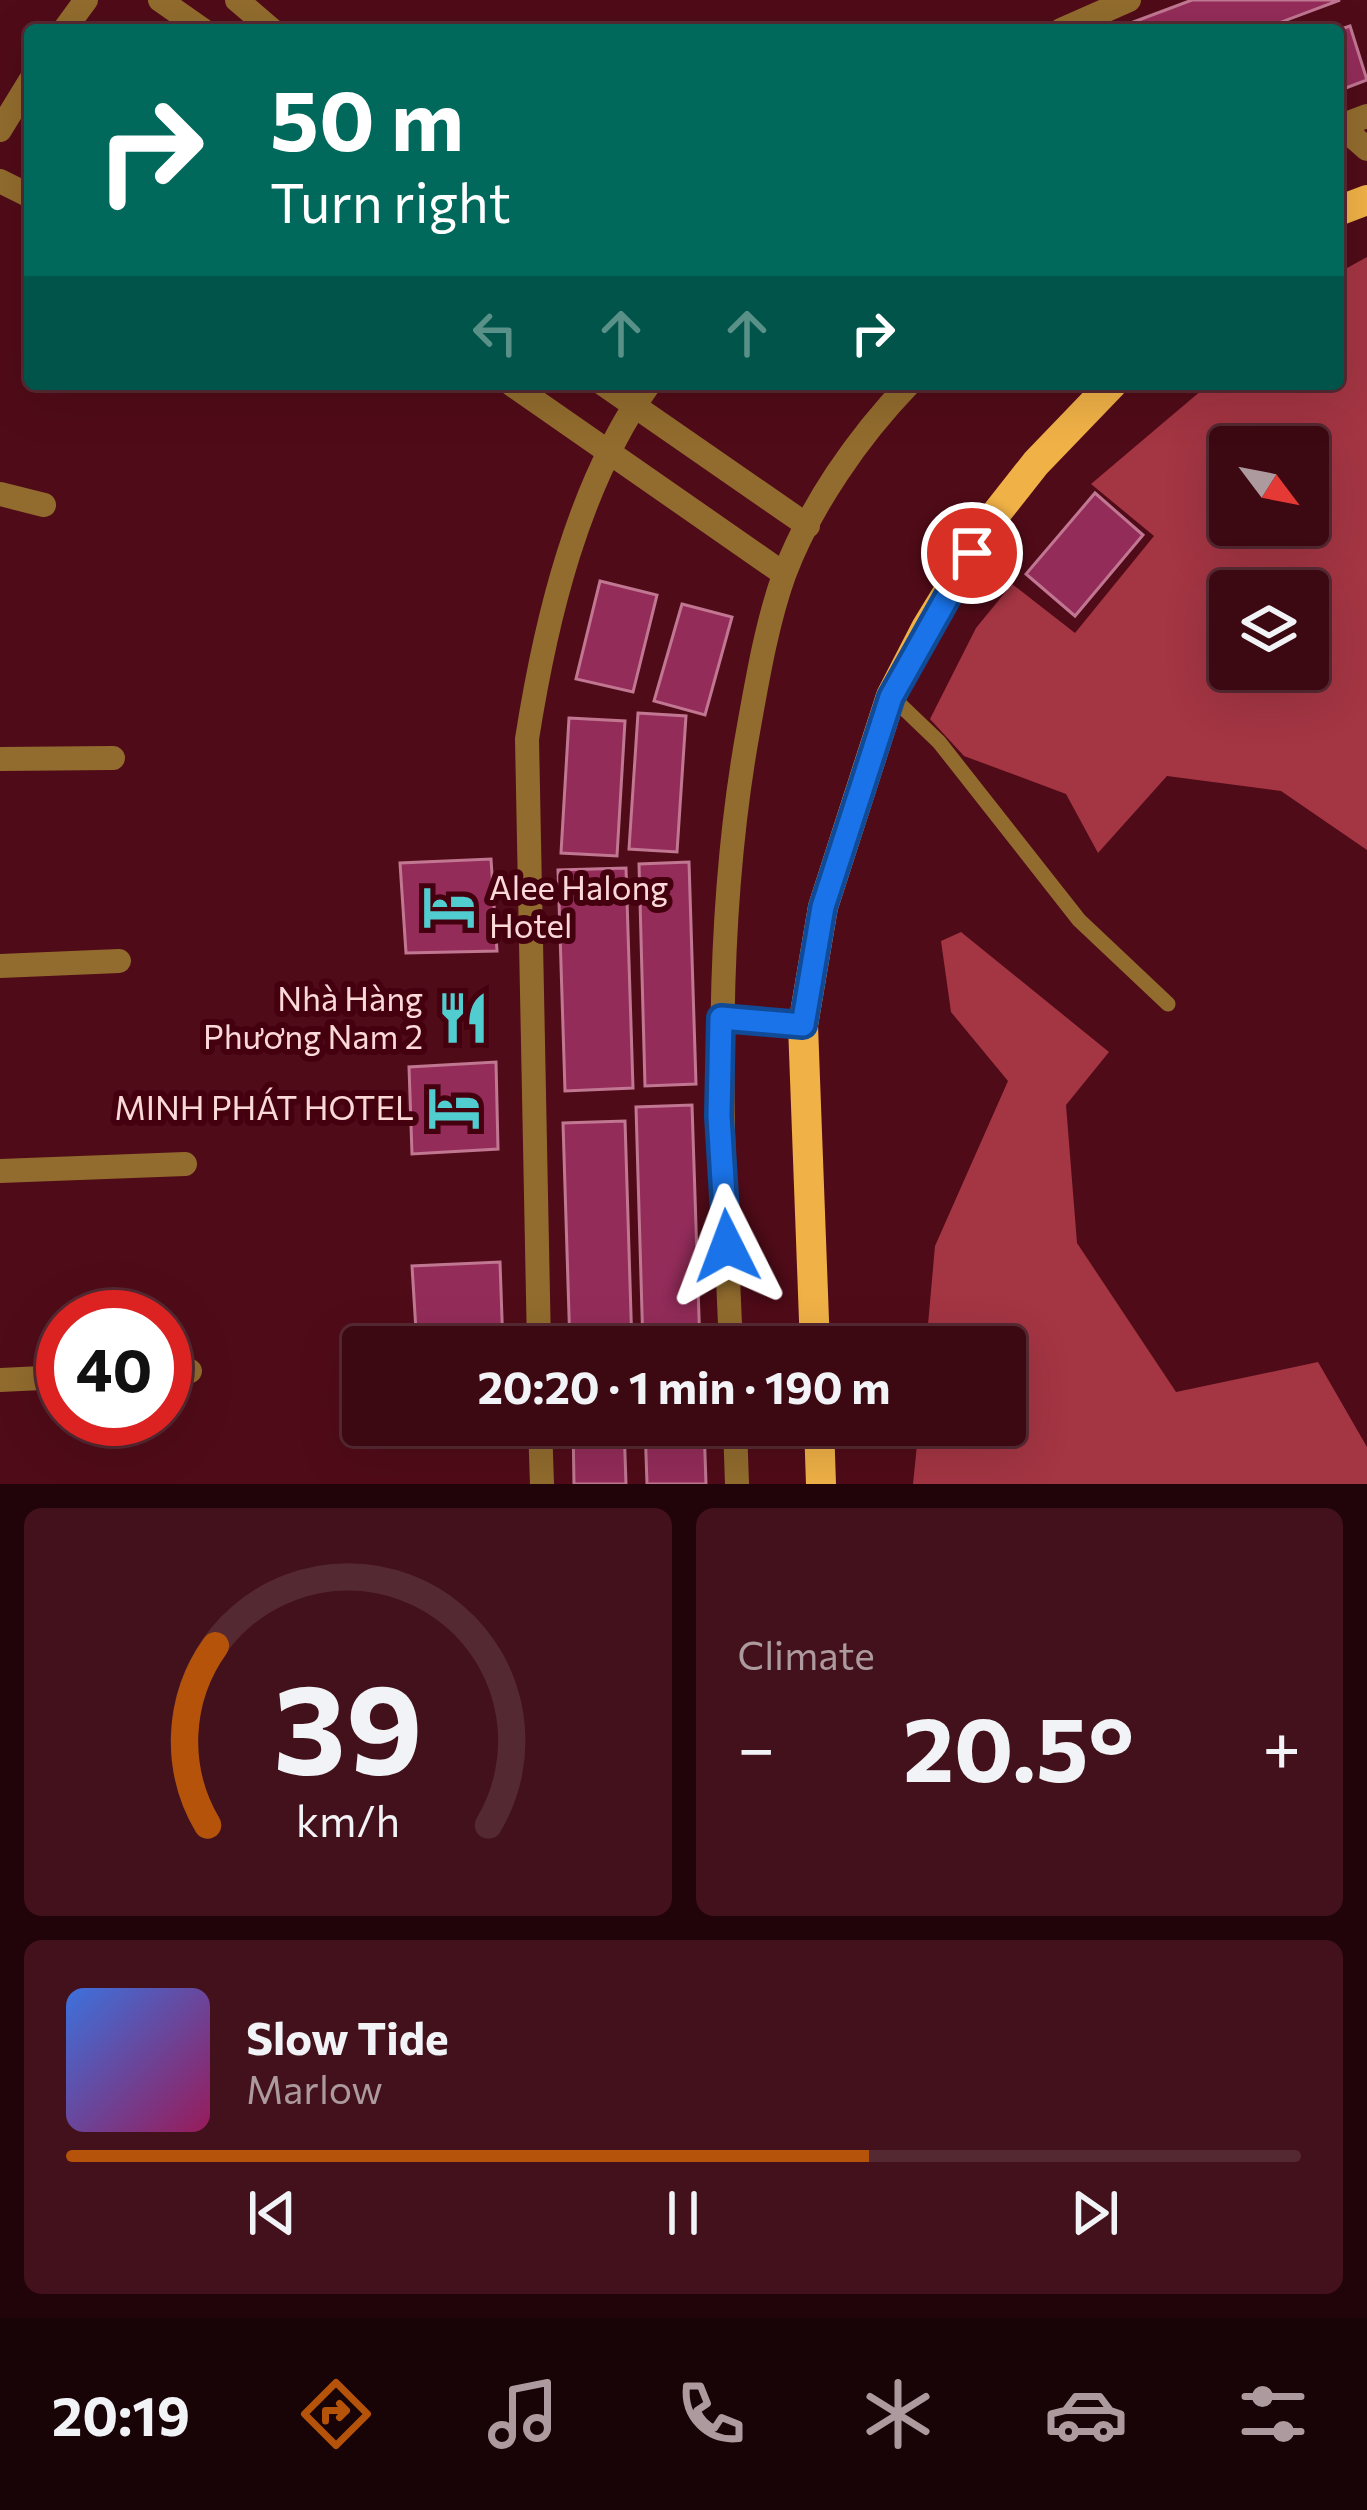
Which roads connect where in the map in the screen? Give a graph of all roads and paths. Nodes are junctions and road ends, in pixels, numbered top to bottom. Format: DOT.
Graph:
graph roads {
  1 [pos="160,0"];
  2 [pos="237,0"];
  3 [pos="1129,0"];
  4 [pos="194,24"];
  5 [pos="265,24"];
  6 [pos="1074,24"];
  7 [pos="1344,129"];
  8 [pos="1367,149"];
  9 [pos="520,390"];
  10 [pos="904,390"];
  11 [pos="1106,390"];
  12 [pos="641,395"];
  13 [pos="607,451"];
  14 [pos="0,494"];
  15 [pos="44,505"];
  16 [pos="808,526"];
  17 [pos="784,574"];
  18 [pos="891,697"];
  19 [pos="113,758"];
  20 [pos="0,759"];
  21 [pos="119,961"];
  22 [pos="0,966"];
  23 [pos="1168,1004"];
  24 [pos="721,1018"];
  25 [pos="803,1025"];
  26 [pos="185,1164"];
  27 [pos="0,1171"];
  28 [pos="538,1326"];
  29 [pos="730,1326"];
  30 [pos="814,1326"];
  31 [pos="36,1378"];
  32 [pos="0,1380"];
  33 [pos="541,1446"];
  34 [pos="736,1446"];
  35 [pos="820,1446"];
  36 [pos="542,1484"];
  37 [pos="737,1484"];
  38 [pos="821,1484"];
  1 -- 4 [label="street"];
  2 -- 5 [label="street"];
  3 -- 6 [label="street"];
  7 -- 8 [label="street"];
  9 -- 13 [label="street"];
  10 -- 16 [label="street"];
  11 -- 18 [label="main road"];
  12 -- 13 [label="street"];
  12 -- 16 [label="street"];
  13 -- 17 [label="street"];
  13 -- 28 [label="street"];
  14 -- 15 [label="street"];
  16 -- 17 [label="street"];
  17 -- 24 [label="street"];
  18 -- 23 [label="lane"];
  18 -- 25 [label="main road"];
  19 -- 20 [label="street"];
  21 -- 22 [label="street"];
  24 -- 25 [label="street"];
  24 -- 29 [label="street"];
  25 -- 30 [label="main road"];
  26 -- 27 [label="street"];
  31 -- 32 [label="street"];
  33 -- 36 [label="street"];
  34 -- 37 [label="street"];
  35 -- 38 [label="main road"];
}
